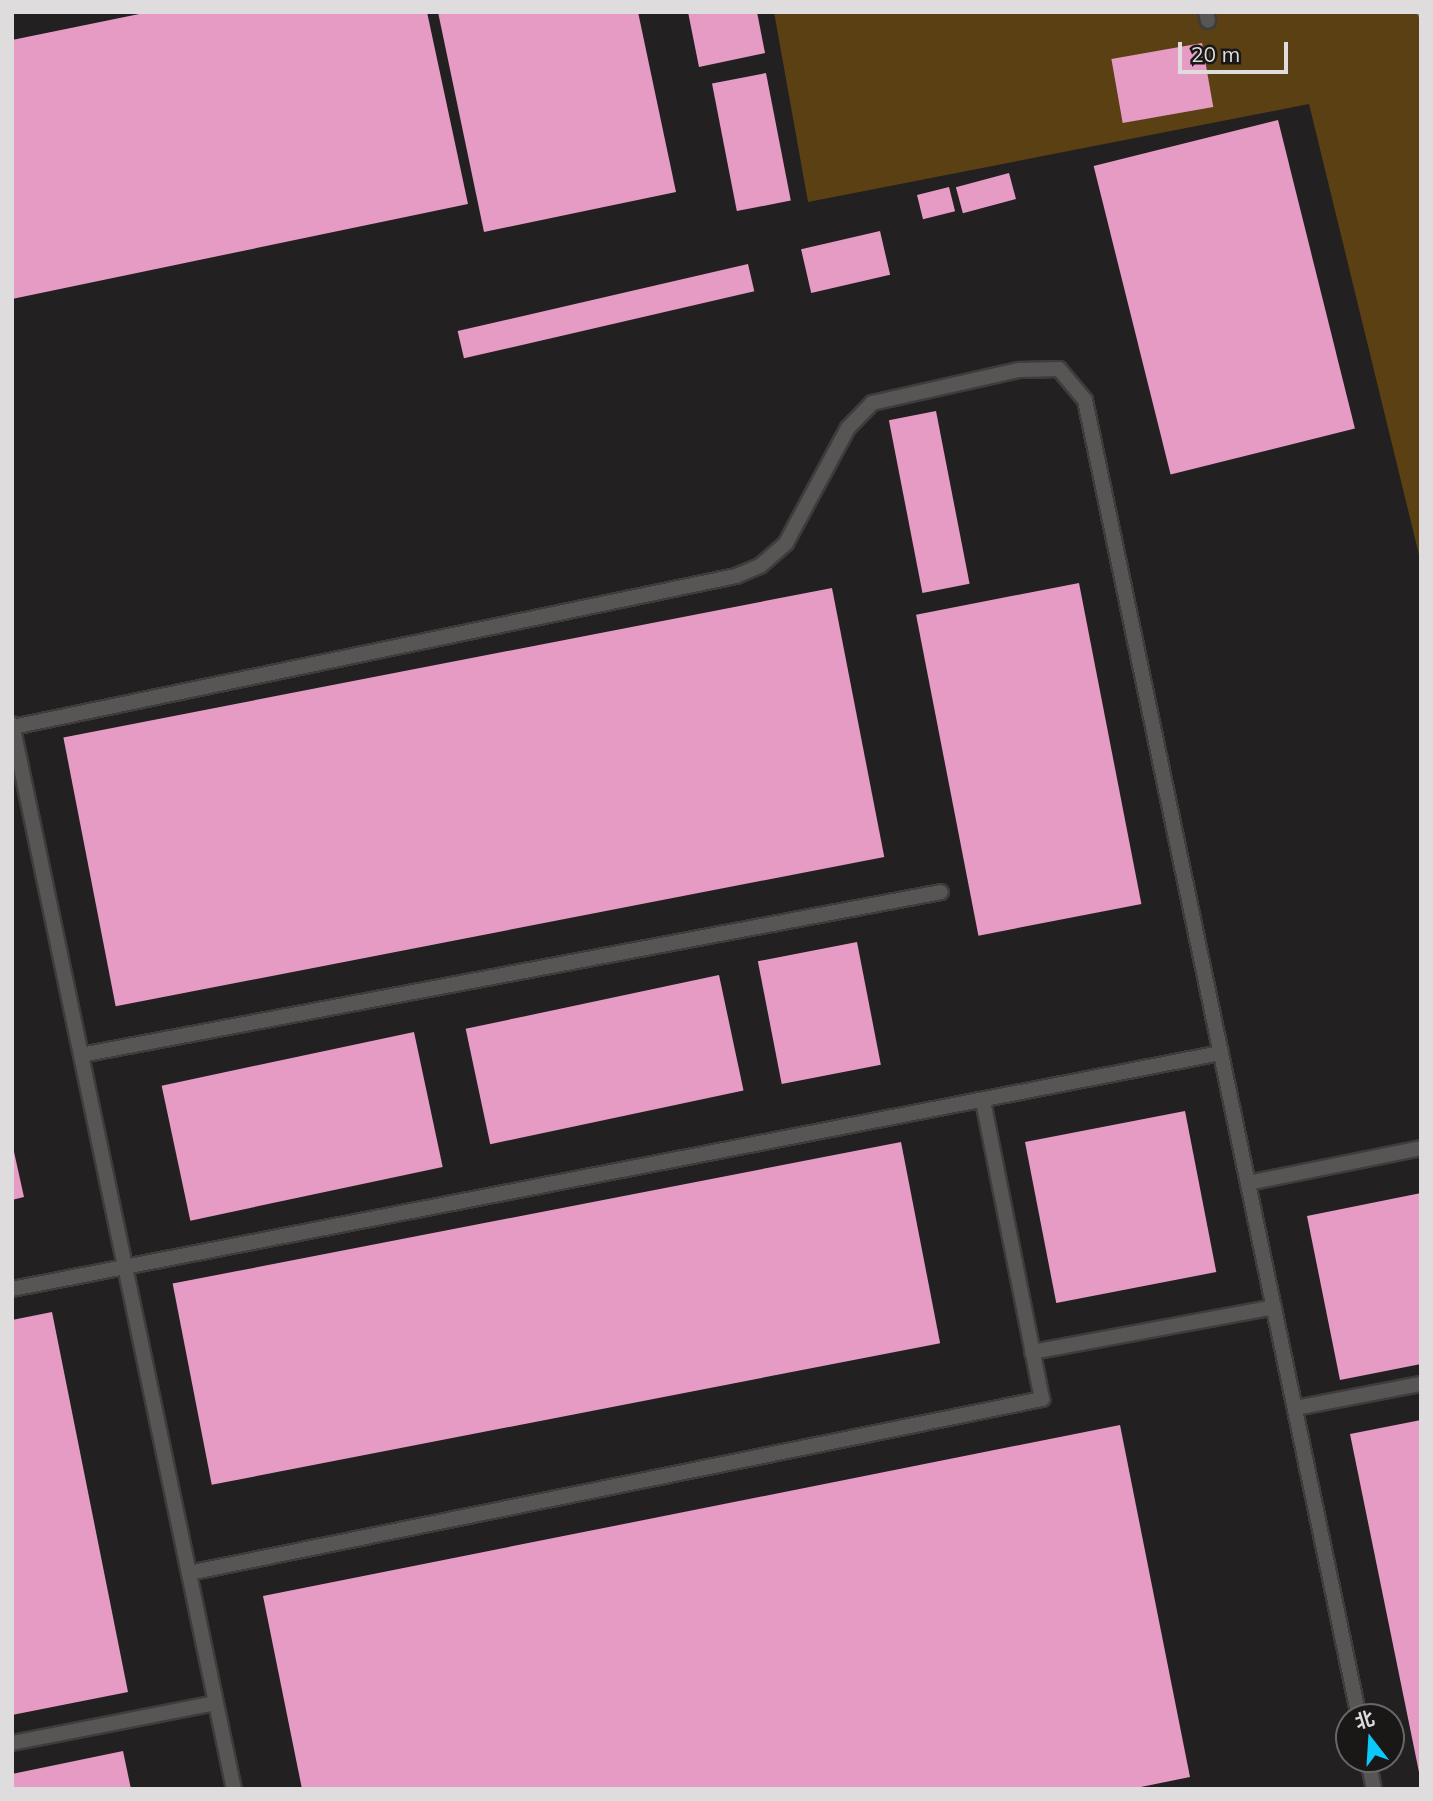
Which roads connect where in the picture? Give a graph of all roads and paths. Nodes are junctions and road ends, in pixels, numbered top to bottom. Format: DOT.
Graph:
graph roads {
  1 [pos="13,726"];
  2 [pos="941,892"];
  3 [pos="1221,1053"];
  4 [pos="81,1055"];
  5 [pos="983,1100"];
  6 [pos="1421,1148"];
  7 [pos="1248,1183"];
  8 [pos="125,1266"];
  9 [pos="12,1289"];
  10 [pos="1274,1307"];
  11 [pos="1032,1352"];
  12 [pos="1421,1384"];
  13 [pos="1295,1408"];
  14 [pos="189,1573"];
  15 [pos="216,1703"];
  16 [pos="1356,1703"];
  17 [pos="12,1743"];
  18 [pos="234,1789"];
  1 -- 3 [label="lane"];
  1 -- 4 [label="lane"];
  2 -- 4 [label="lane"];
  3 -- 5 [label="lane"];
  3 -- 7 [label="lane"];
  4 -- 8 [label="lane"];
  5 -- 8 [label="lane"];
  5 -- 11 [label="lane"];
  6 -- 7 [label="lane"];
  7 -- 10 [label="lane"];
  8 -- 9 [label="lane"];
  8 -- 14 [label="lane"];
  10 -- 11 [label="lane"];
  10 -- 13 [label="lane"];
  11 -- 14 [label="lane"];
  12 -- 13 [label="lane"];
  13 -- 16 [label="lane"];
  14 -- 15 [label="lane"];
  15 -- 17 [label="lane"];
  15 -- 18 [label="lane"];
}
